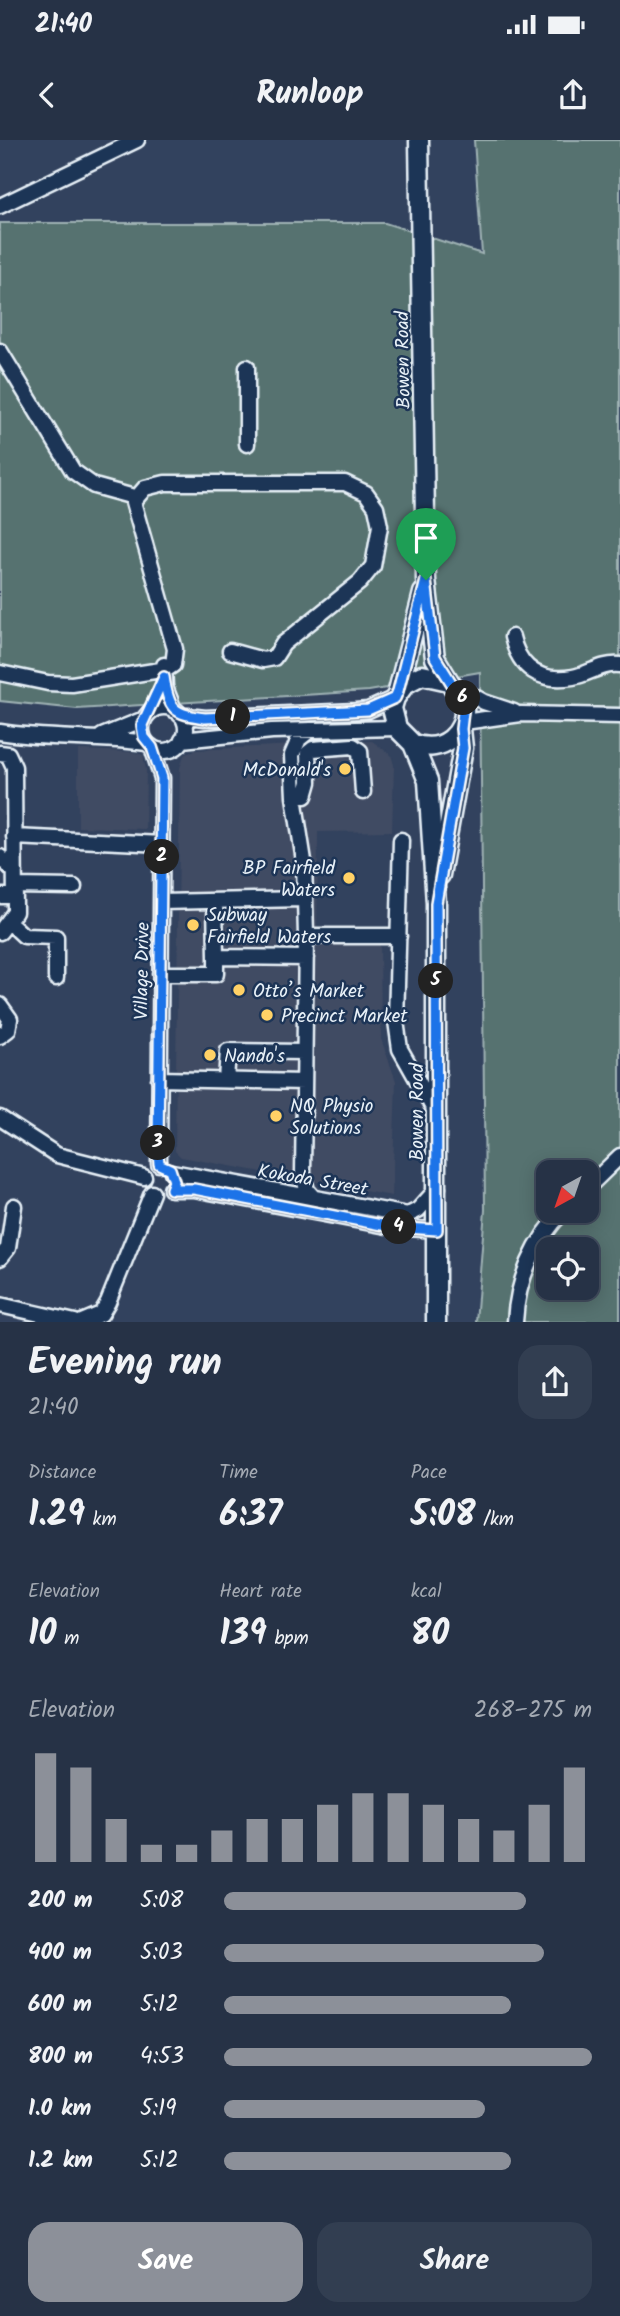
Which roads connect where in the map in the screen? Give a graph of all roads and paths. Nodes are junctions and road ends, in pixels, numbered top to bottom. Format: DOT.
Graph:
graph roads {
  1 [pos="137,140"];
  2 [pos="419,140"];
  3 [pos="0,206"];
  4 [pos="0,351"];
  5 [pos="247,367"];
  6 [pos="247,444"];
  7 [pos="134,497"];
  8 [pos="426,580"];
  9 [pos="512,637"];
  10 [pos="230,650"];
  11 [pos="620,665"];
  12 [pos="164,670"];
  13 [pos="0,673"];
  14 [pos="452,683"];
  15 [pos="396,694"];
  16 [pos="177,712"];
  17 [pos="147,715"];
  18 [pos="521,715"];
  19 [pos="620,716"];
  20 [pos="462,726"];
  21 [pos="397,728"];
  22 [pos="310,730"];
  23 [pos="272,731"];
  24 [pos="0,732"];
  25 [pos="101,737"];
  26 [pos="178,744"];
  27 [pos="413,744"];
  28 [pos="149,745"];
  29 [pos="0,752"];
  30 [pos="292,755"];
  31 [pos="162,778"];
  32 [pos="363,792"];
  33 [pos="305,796"];
  34 [pos="14,802"];
  35 [pos="0,818"];
  36 [pos="14,837"];
  37 [pos="162,839"];
  38 [pos="401,840"];
  39 [pos="0,857"];
  40 [pos="74,887"];
  41 [pos="11,888"];
  42 [pos="304,899"];
  43 [pos="215,901"];
  44 [pos="161,902"];
  45 [pos="436,903"];
  46 [pos="4,927"];
  47 [pos="306,936"];
  48 [pos="399,936"];
  49 [pos="216,957"];
  50 [pos="306,958"];
  51 [pos="160,974"];
  52 [pos="56,978"];
  53 [pos="0,1005"];
  54 [pos="0,1036"];
  55 [pos="304,1052"];
  56 [pos="159,1079"];
  57 [pos="226,1080"];
  58 [pos="304,1082"];
  59 [pos="437,1114"];
  60 [pos="0,1118"];
  61 [pos="620,1156"];
  62 [pos="159,1164"];
  63 [pos="172,1172"];
  64 [pos="303,1174"];
  65 [pos="599,1176"];
  66 [pos="144,1177"];
  67 [pos="255,1188"];
  68 [pos="438,1188"];
  69 [pos="171,1189"];
  70 [pos="152,1193"];
  71 [pos="314,1198"];
  72 [pos="14,1206"];
  73 [pos="283,1206"];
  74 [pos="556,1223"];
  75 [pos="437,1230"];
  76 [pos="0,1258"];
  77 [pos="0,1305"];
  78 [pos="75,1322"];
  79 [pos="82,1322"];
  80 [pos="436,1322"];
  81 [pos="515,1322"];
  1 -- 3 [label="street"];
  2 -- 8 [label="main road, Bowen Road"];
  4 -- 7 [label="street"];
  5 -- 6 [label="street"];
  7 -- 10 [label="street"];
  7 -- 12 [label="street"];
  8 -- 14 [label="main road, Bowen Road"];
  8 -- 15 [label="main road, Bowen Road"];
  9 -- 11 [label="street"];
  12 -- 13 [label="street"];
  12 -- 16 [label="street"];
  12 -- 17 [label="street"];
  14 -- 15 [label="main road"];
  14 -- 18 [label="street"];
  14 -- 20 [label="main road, Bowen Road"];
  15 -- 16 [label="street"];
  15 -- 21 [label="main road, Bowen Road"];
  16 -- 17 [label="street"];
  16 -- 26 [label="street"];
  17 -- 25 [label="street"];
  17 -- 28 [label="street"];
  18 -- 19 [label="street"];
  18 -- 20 [label="street"];
  20 -- 27 [label="main road"];
  20 -- 45 [label="main road, Bowen Road"];
  21 -- 22 [label="street"];
  21 -- 27 [label="main road, Bowen Road"];
  22 -- 23 [label="street"];
  22 -- 30 [label="street"];
  23 -- 26 [label="street"];
  23 -- 30 [label="street"];
  24 -- 25 [label="street"];
  25 -- 28 [label="street"];
  26 -- 28 [label="street"];
  26 -- 31 [label="street, Village Drive"];
  27 -- 45 [label="main road, Bowen Road"];
  28 -- 31 [label="street, Village Drive"];
  29 -- 34 [label="street"];
  30 -- 42 [label="street"];
  31 -- 37 [label="street, Village Drive"];
  32 -- 33 [label="street"];
  34 -- 35 [label="street"];
  34 -- 36 [label="street"];
  36 -- 37 [label="street"];
  36 -- 41 [label="street"];
  37 -- 44 [label="street, Village Drive"];
  38 -- 48 [label="street"];
  39 -- 41 [label="street"];
  40 -- 41 [label="street"];
  41 -- 46 [label="street"];
  42 -- 43 [label="street"];
  42 -- 47 [label="street"];
  43 -- 44 [label="street"];
  43 -- 49 [label="street"];
  44 -- 51 [label="street, Village Drive"];
  45 -- 59 [label="main road, Bowen Road"];
  46 -- 52 [label="street"];
  47 -- 48 [label="street"];
  47 -- 50 [label="street"];
  48 -- 59 [label="street"];
  49 -- 50 [label="street"];
  49 -- 51 [label="street"];
  50 -- 55 [label="street"];
  51 -- 56 [label="street, Village Drive"];
  53 -- 54 [label="street"];
  55 -- 57 [label="street"];
  55 -- 58 [label="street"];
  56 -- 57 [label="street"];
  56 -- 62 [label="street, Village Drive"];
  57 -- 58 [label="street"];
  58 -- 64 [label="street"];
  59 -- 68 [label="main road, Bowen Road"];
  60 -- 66 [label="street"];
  61 -- 65 [label="street"];
  62 -- 63 [label="street"];
  62 -- 66 [label="street"];
  63 -- 67 [label="street, Kokoda Street"];
  63 -- 69 [label="street"];
  64 -- 67 [label="street"];
  64 -- 71 [label="street"];
  66 -- 70 [label="street"];
  67 -- 71 [label="street, Kokoda Street"];
  67 -- 73 [label="street"];
  68 -- 71 [label="street, Kokoda Street"];
  68 -- 75 [label="main road, Bowen Road"];
  69 -- 70 [label="street"];
  69 -- 73 [label="street, Kokoda Street"];
  70 -- 79 [label="street"];
  72 -- 76 [label="street"];
  73 -- 75 [label="street, Kokoda Street"];
  74 -- 81 [label="street"];
  75 -- 80 [label="main road, Bowen Road"];
  77 -- 78 [label="street"];
}
